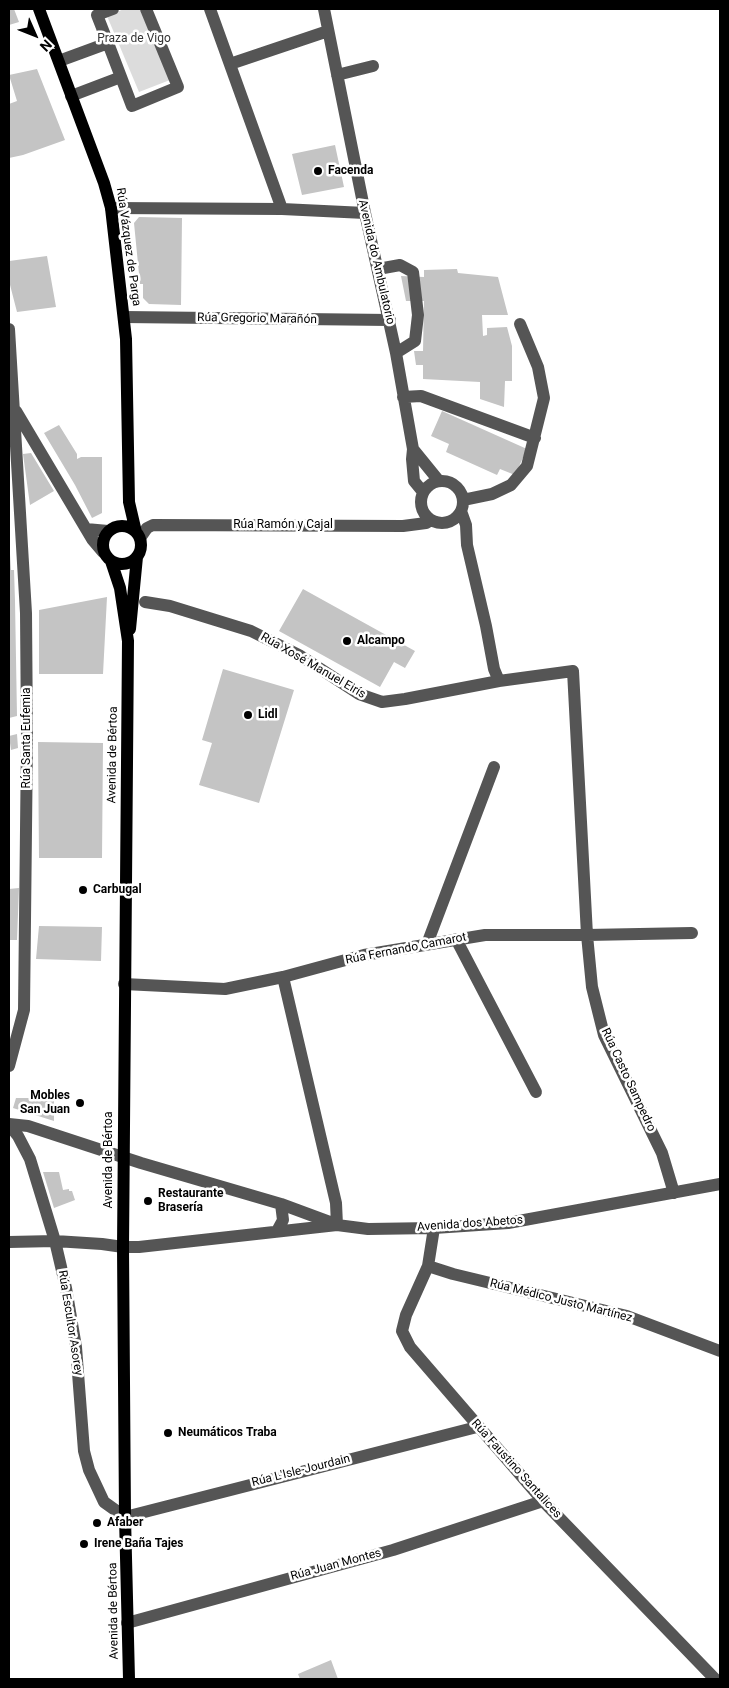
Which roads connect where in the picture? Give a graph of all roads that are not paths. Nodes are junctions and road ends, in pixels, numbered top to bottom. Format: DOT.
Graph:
graph roads {
  1 [pos="39,9"];
  2 [pos="113,9"];
  3 [pos="146,9"];
  4 [pos="210,9"];
  5 [pos="324,9"];
  6 [pos="328,31"];
  7 [pos="108,43"];
  8 [pos="58,61"];
  9 [pos="230,64"];
  10 [pos="373,66"];
  11 [pos="337,76"];
  12 [pos="120,77"];
  13 [pos="71,96"];
  14 [pos="111,208"];
  15 [pos="282,210"];
  16 [pos="365,214"];
  17 [pos="378,268"];
  18 [pos="124,317"];
  19 [pos="390,320"];
  20 [pos="520,324"];
  21 [pos="9,329"];
  22 [pos="396,353"];
  23 [pos="403,397"];
  24 [pos="12,403"];
  25 [pos="535,438"];
  26 [pos="413,449"];
  27 [pos="439,481"];
  28 [pos="423,492"];
  29 [pos="129,502"];
  30 [pos="462,506"];
  31 [pos="431,520"];
  32 [pos="446,523"];
  33 [pos="86,529"];
  34 [pos="110,529"];
  35 [pos="138,535"];
  36 [pos="467,545"];
  37 [pos="107,557"];
  38 [pos="137,557"];
  39 [pos="136,579"];
  40 [pos="145,602"];
  41 [pos="262,622"];
  42 [pos="131,623"];
  43 [pos="259,634"];
  44 [pos="128,642"];
  45 [pos="573,671"];
  46 [pos="499,681"];
  47 [pos="494,767"];
  48 [pos="692,933"];
  49 [pos="587,935"];
  50 [pos="456,939"];
  51 [pos="426,944"];
  52 [pos="283,977"];
  53 [pos="124,984"];
  54 [pos="9,1066"];
  55 [pos="536,1092"];
  56 [pos="9,1125"];
  57 [pos="123,1157"];
  58 [pos="720,1184"];
  59 [pos="674,1193"];
  60 [pos="281,1204"];
  61 [pos="337,1225"];
  62 [pos="434,1228"];
  63 [pos="277,1231"];
  64 [pos="54,1241"];
  65 [pos="9,1242"];
  66 [pos="123,1247"];
  67 [pos="428,1266"];
  68 [pos="720,1351"];
  69 [pos="477,1427"];
  70 [pos="543,1501"];
  71 [pos="125,1517"];
  72 [pos="127,1624"];
  73 [pos="129,1679"];
  74 [pos="715,1679"];
  1 -- 8 [label="main road, Rúa Vázquez de Parga"];
  2 -- 7 [label="street"];
  3 -- 12 [label="street"];
  4 -- 9 [label="street"];
  5 -- 6 [label="street, Avenida do Ambulatorio"];
  6 -- 9 [label="street"];
  6 -- 11 [label="street, Avenida do Ambulatorio"];
  7 -- 8 [label="street"];
  7 -- 12 [label="street"];
  8 -- 13 [label="main road, Rúa Vázquez de Parga"];
  9 -- 15 [label="street"];
  10 -- 11 [label="street"];
  11 -- 16 [label="street, Avenida do Ambulatorio"];
  12 -- 13 [label="street"];
  13 -- 14 [label="main road, Rúa Vázquez de Parga"];
  14 -- 15 [label="street"];
  14 -- 18 [label="main road, Rúa Vázquez de Parga"];
  15 -- 16 [label="street"];
  16 -- 17 [label="street, Avenida do Ambulatorio"];
  17 -- 19 [label="street, Avenida do Ambulatorio"];
  17 -- 22 [label="street"];
  18 -- 19 [label="street, Rúa Gregorio Marañón"];
  18 -- 29 [label="main road, Rúa Vázquez de Parga"];
  19 -- 22 [label="street, Avenida do Ambulatorio"];
  20 -- 25 [label="street"];
  21 -- 24 [label="street, Rúa Santa Eufemia"];
  22 -- 23 [label="street, Avenida do Ambulatorio"];
  23 -- 25 [label="street"];
  23 -- 26 [label="street, Avenida do Ambulatorio"];
  24 -- 33 [label="street"];
  24 -- 54 [label="street, Rúa Santa Eufemia"];
  25 -- 30 [label="street"];
  26 -- 27 [label="street, Avenida do Ambulatorio"];
  26 -- 28 [label="street, Avenida do Ambulatorio"];
  27 -- 28 [label="street"];
  27 -- 30 [label="street"];
  28 -- 31 [label="street"];
  29 -- 34 [label="main road"];
  29 -- 35 [label="main road, Rúa Vázquez de Parga"];
  30 -- 32 [label="street"];
  30 -- 36 [label="street"];
  31 -- 32 [label="street"];
  31 -- 35 [label="street, Rúa Ramón y Cajal"];
  32 -- 36 [label="street"];
  33 -- 34 [label="street"];
  33 -- 37 [label="street"];
  34 -- 35 [label="main road"];
  34 -- 37 [label="main road"];
  35 -- 38 [label="main road"];
  36 -- 46 [label="street"];
  37 -- 38 [label="main road"];
  37 -- 44 [label="main road, Avenida de Bértoa"];
  38 -- 39 [label="main road, Avenida de Bértoa"];
  39 -- 40 [label="street"];
  39 -- 42 [label="main road, Avenida de Bértoa"];
  40 -- 42 [label="street"];
  40 -- 43 [label="street, Rúa Xosé Manuel Eirís"];
  41 -- 43 [label="street"];
  42 -- 44 [label="main road, Avenida de Bértoa"];
  43 -- 46 [label="street, Rúa Xosé Manuel Eirís"];
  44 -- 53 [label="main road, Avenida de Bértoa"];
  45 -- 46 [label="street, Rúa Xosé Manuel Eirís"];
  45 -- 49 [label="street, Rúa Casto Sampedro"];
  47 -- 51 [label="street"];
  48 -- 49 [label="street, Rúa Fernando Camarot"];
  49 -- 50 [label="street, Rúa Fernando Camarot"];
  49 -- 59 [label="street, Rúa Casto Sampedro"];
  50 -- 51 [label="street, Rúa Fernando Camarot"];
  50 -- 55 [label="street"];
  51 -- 52 [label="street, Rúa Fernando Camarot"];
  52 -- 53 [label="street, Rúa Fernando Camarot"];
  52 -- 61 [label="street"];
  53 -- 57 [label="main road, Avenida de Bértoa"];
  56 -- 57 [label="street"];
  56 -- 64 [label="street, Rúa Escultor Asorey"];
  57 -- 60 [label="street"];
  57 -- 66 [label="main road, Avenida de Bértoa"];
  58 -- 59 [label="street, Avenida dos Abetos"];
  59 -- 62 [label="street, Avenida dos Abetos"];
  60 -- 61 [label="street"];
  60 -- 63 [label="street"];
  61 -- 62 [label="street, Avenida dos Abetos"];
  61 -- 63 [label="street, Avenida dos Abetos"];
  62 -- 67 [label="street, Rúa Faustino Santalices"];
  63 -- 66 [label="street, Avenida dos Abetos"];
  64 -- 65 [label="street, Avenida dos Abetos"];
  64 -- 66 [label="street, Avenida dos Abetos"];
  64 -- 71 [label="street, Rúa Escultor Asorey"];
  66 -- 71 [label="main road, Avenida de Bértoa"];
  67 -- 68 [label="street, Rúa Médico Justo Martínez"];
  67 -- 69 [label="street, Rúa Faustino Santalices"];
  69 -- 70 [label="street, Rúa Faustino Santalices"];
  69 -- 71 [label="street, Rúa L'Isle-Jourdain"];
  70 -- 72 [label="street, Rúa Juan Montes"];
  70 -- 74 [label="street, Rúa Faustino Santalices"];
  71 -- 72 [label="main road, Avenida de Bértoa"];
  72 -- 73 [label="main road, Avenida de Bértoa"];
}
